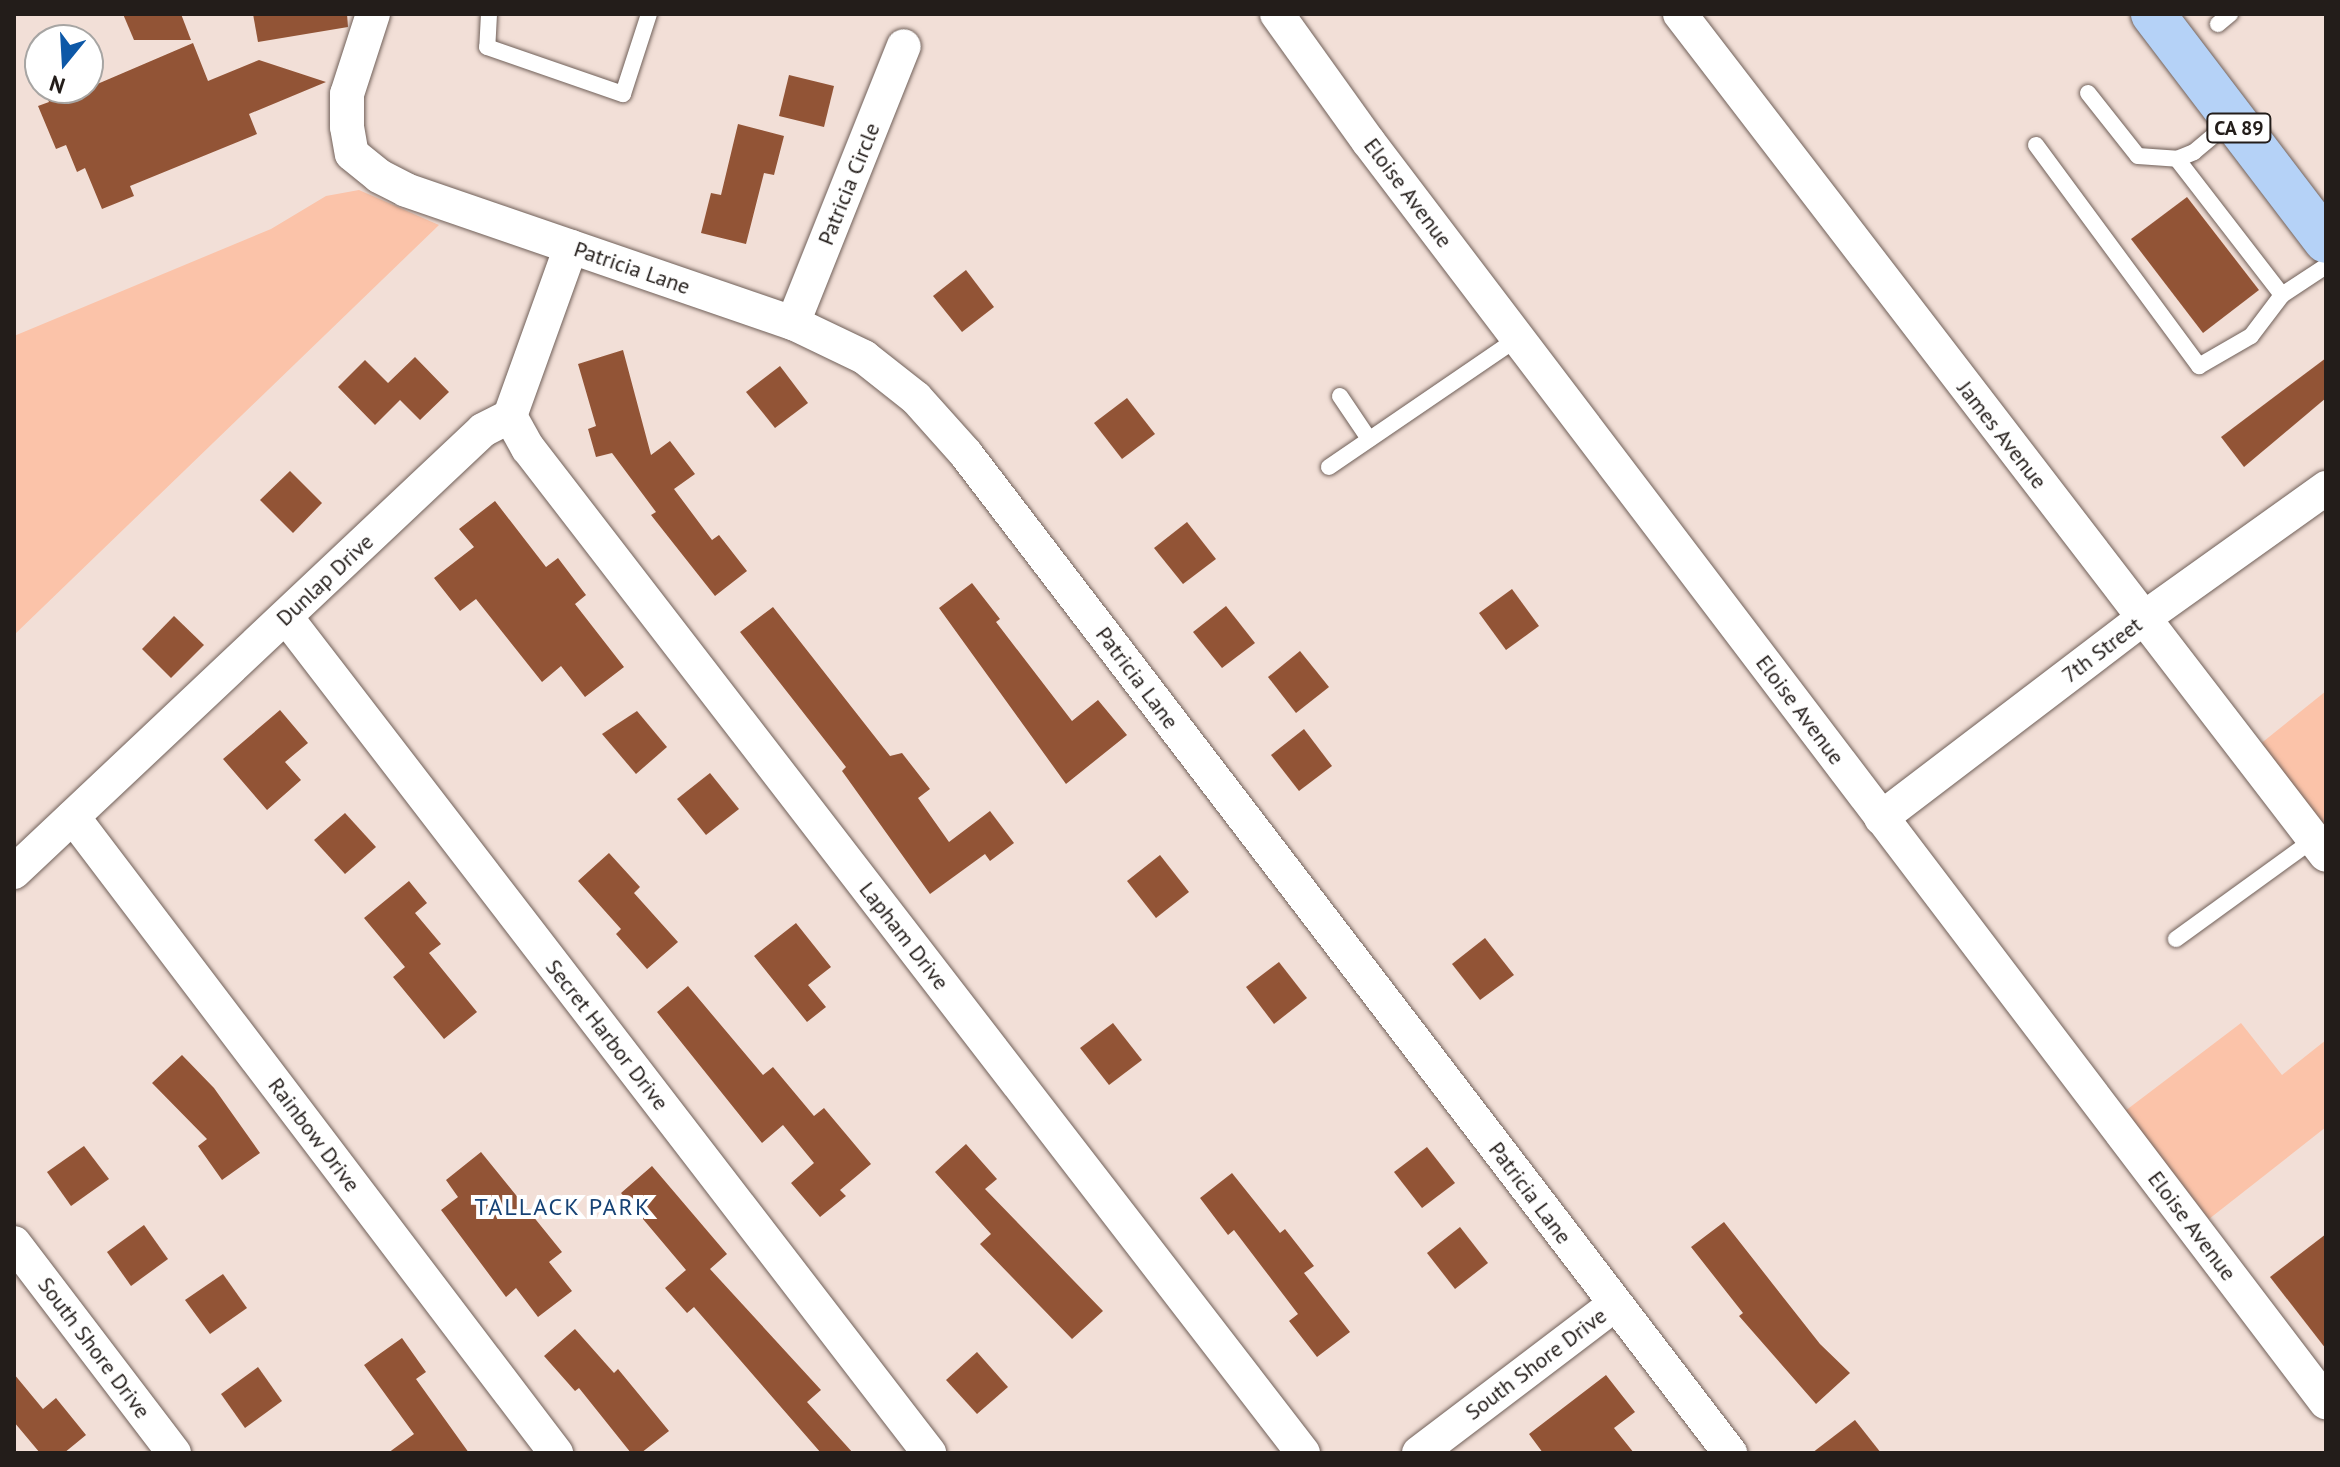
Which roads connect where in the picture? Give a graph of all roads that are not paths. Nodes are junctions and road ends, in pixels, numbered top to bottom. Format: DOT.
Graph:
graph roads {
  1 [pos="373,14"];
  2 [pos="489,14"];
  3 [pos="649,14"];
  4 [pos="1277,14"];
  5 [pos="1680,14"];
  6 [pos="2153,14"];
  7 [pos="904,46"];
  8 [pos="2088,93"];
  9 [pos="2233,119"];
  10 [pos="2036,145"];
  11 [pos="2177,159"];
  12 [pos="2326,241"];
  13 [pos="571,247"];
  14 [pos="2326,266"];
  15 [pos="2282,295"];
  16 [pos="793,323"];
  17 [pos="1518,338"];
  18 [pos="1340,396"];
  19 [pos="510,416"];
  20 [pos="1369,439"];
  21 [pos="1329,467"];
  22 [pos="2326,488"];
  23 [pos="286,617"];
  24 [pos="2144,618"];
  25 [pos="73,817"];
  26 [pos="1881,818"];
  27 [pos="2320,847"];
  28 [pos="14,872"];
  29 [pos="2176,939"];
  30 [pos="14,1243"];
  31 [pos="1615,1304"];
  32 [pos="2326,1402"];
  33 [pos="174,1453"];
  34 [pos="556,1453"];
  35 [pos="929,1453"];
  36 [pos="1303,1453"];
  37 [pos="1419,1453"];
  38 [pos="1730,1453"];
  1 -- 13 [label="street, Patricia Lane"];
  2 -- 3 [label="lane"];
  4 -- 17 [label="street, Eloise Avenue"];
  5 -- 24 [label="street, James Avenue"];
  6 -- 9 [label="main road, CA 89"];
  7 -- 16 [label="street, Patricia Circle"];
  8 -- 11 [label="lane"];
  9 -- 11 [label="lane"];
  9 -- 12 [label="main road, CA 89"];
  10 -- 15 [label="lane"];
  11 -- 15 [label="lane"];
  13 -- 16 [label="street, Patricia Lane"];
  13 -- 19 [label="street"];
  14 -- 15 [label="lane"];
  16 -- 31 [label="street, Patricia Lane"];
  17 -- 20 [label="lane"];
  17 -- 26 [label="street, Eloise Avenue"];
  18 -- 20 [label="lane"];
  19 -- 23 [label="street, Dunlap Drive"];
  19 -- 36 [label="street, Lapham Drive"];
  20 -- 21 [label="lane"];
  22 -- 24 [label="street, 7th Street"];
  23 -- 25 [label="street, Dunlap Drive"];
  23 -- 35 [label="street, Secret Harbor Drive"];
  24 -- 26 [label="street, 7th Street"];
  24 -- 27 [label="street, James Avenue"];
  25 -- 28 [label="street, Dunlap Drive"];
  25 -- 34 [label="street, Rainbow Drive"];
  26 -- 32 [label="street, Eloise Avenue"];
  27 -- 29 [label="lane"];
  30 -- 33 [label="street, South Shore Drive"];
  31 -- 37 [label="street, South Shore Drive"];
  31 -- 38 [label="street, Patricia Lane"];
}
